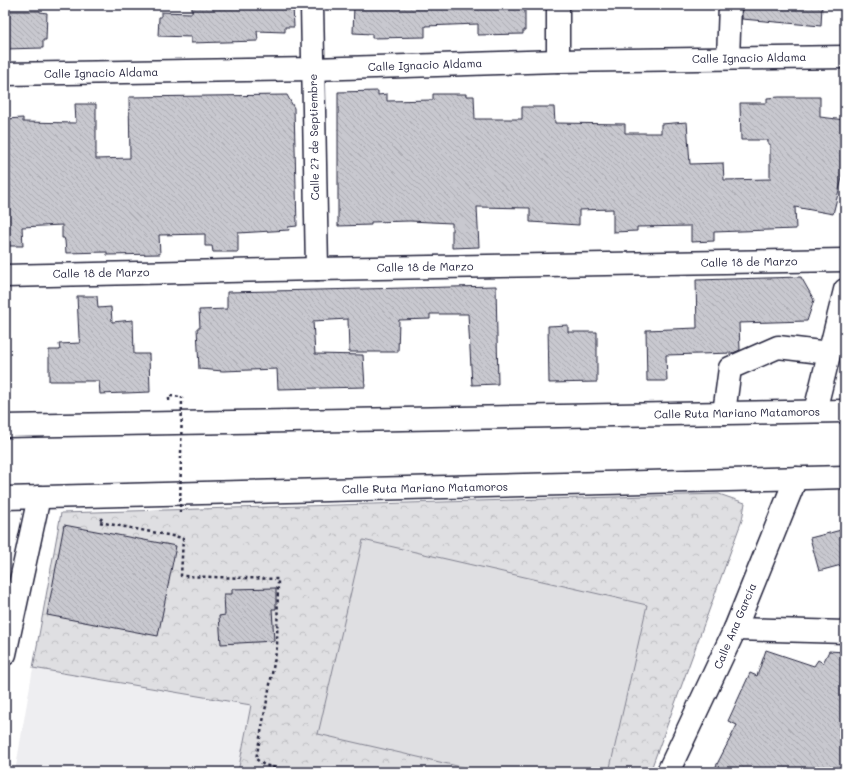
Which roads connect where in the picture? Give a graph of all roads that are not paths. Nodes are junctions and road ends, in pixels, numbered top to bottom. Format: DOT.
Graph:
graph roads {
  1 [pos="312,5"];
  2 [pos="558,5"];
  3 [pos="730,5"];
  4 [pos="845,57"];
  5 [pos="728,58"];
  6 [pos="558,61"];
  7 [pos="313,69"];
  8 [pos="5,74"];
  9 [pos="845,260"];
  10 [pos="317,268"];
  11 [pos="5,276"];
  12 [pos="845,290"];
  13 [pos="829,353"];
  14 [pos="845,411"];
  15 [pos="815,412"];
  16 [pos="724,413"];
  17 [pos="5,426"];
  18 [pos="845,477"];
  19 [pos="796,478"];
  20 [pos="39,497"];
  21 [pos="5,498"];
  22 [pos="735,629"];
  23 [pos="845,632"];
  24 [pos="5,654"];
  25 [pos="668,772"];
  1 -- 7 [label="street, Calle 27 de Septiembre"];
  2 -- 6 [label="street"];
  3 -- 5 [label="street"];
  4 -- 5 [label="street, Calle Ignacio Aldama"];
  5 -- 6 [label="street, Calle Ignacio Aldama"];
  6 -- 7 [label="street, Calle Ignacio Aldama"];
  7 -- 8 [label="street, Calle Ignacio Aldama"];
  7 -- 10 [label="street, Calle 27 de Septiembre"];
  9 -- 10 [label="street, Calle 18 de Marzo"];
  10 -- 11 [label="street, Calle 18 de Marzo"];
  12 -- 13 [label="street"];
  13 -- 15 [label="street"];
  13 -- 16 [label="street"];
  14 -- 15 [label="street, Calle Ruta Mariano Matamoros"];
  15 -- 16 [label="street, Calle Ruta Mariano Matamoros"];
  16 -- 17 [label="street, Calle Ruta Mariano Matamoros"];
  18 -- 19 [label="street, Calle Ruta Mariano Matamoros"];
  19 -- 20 [label="street, Calle Ruta Mariano Matamoros"];
  19 -- 22 [label="street, Calle Ana García"];
  20 -- 21 [label="street, Calle Ruta Mariano Matamoros"];
  20 -- 24 [label="street"];
  22 -- 23 [label="street"];
  22 -- 25 [label="street, Calle Ana García"];
}
